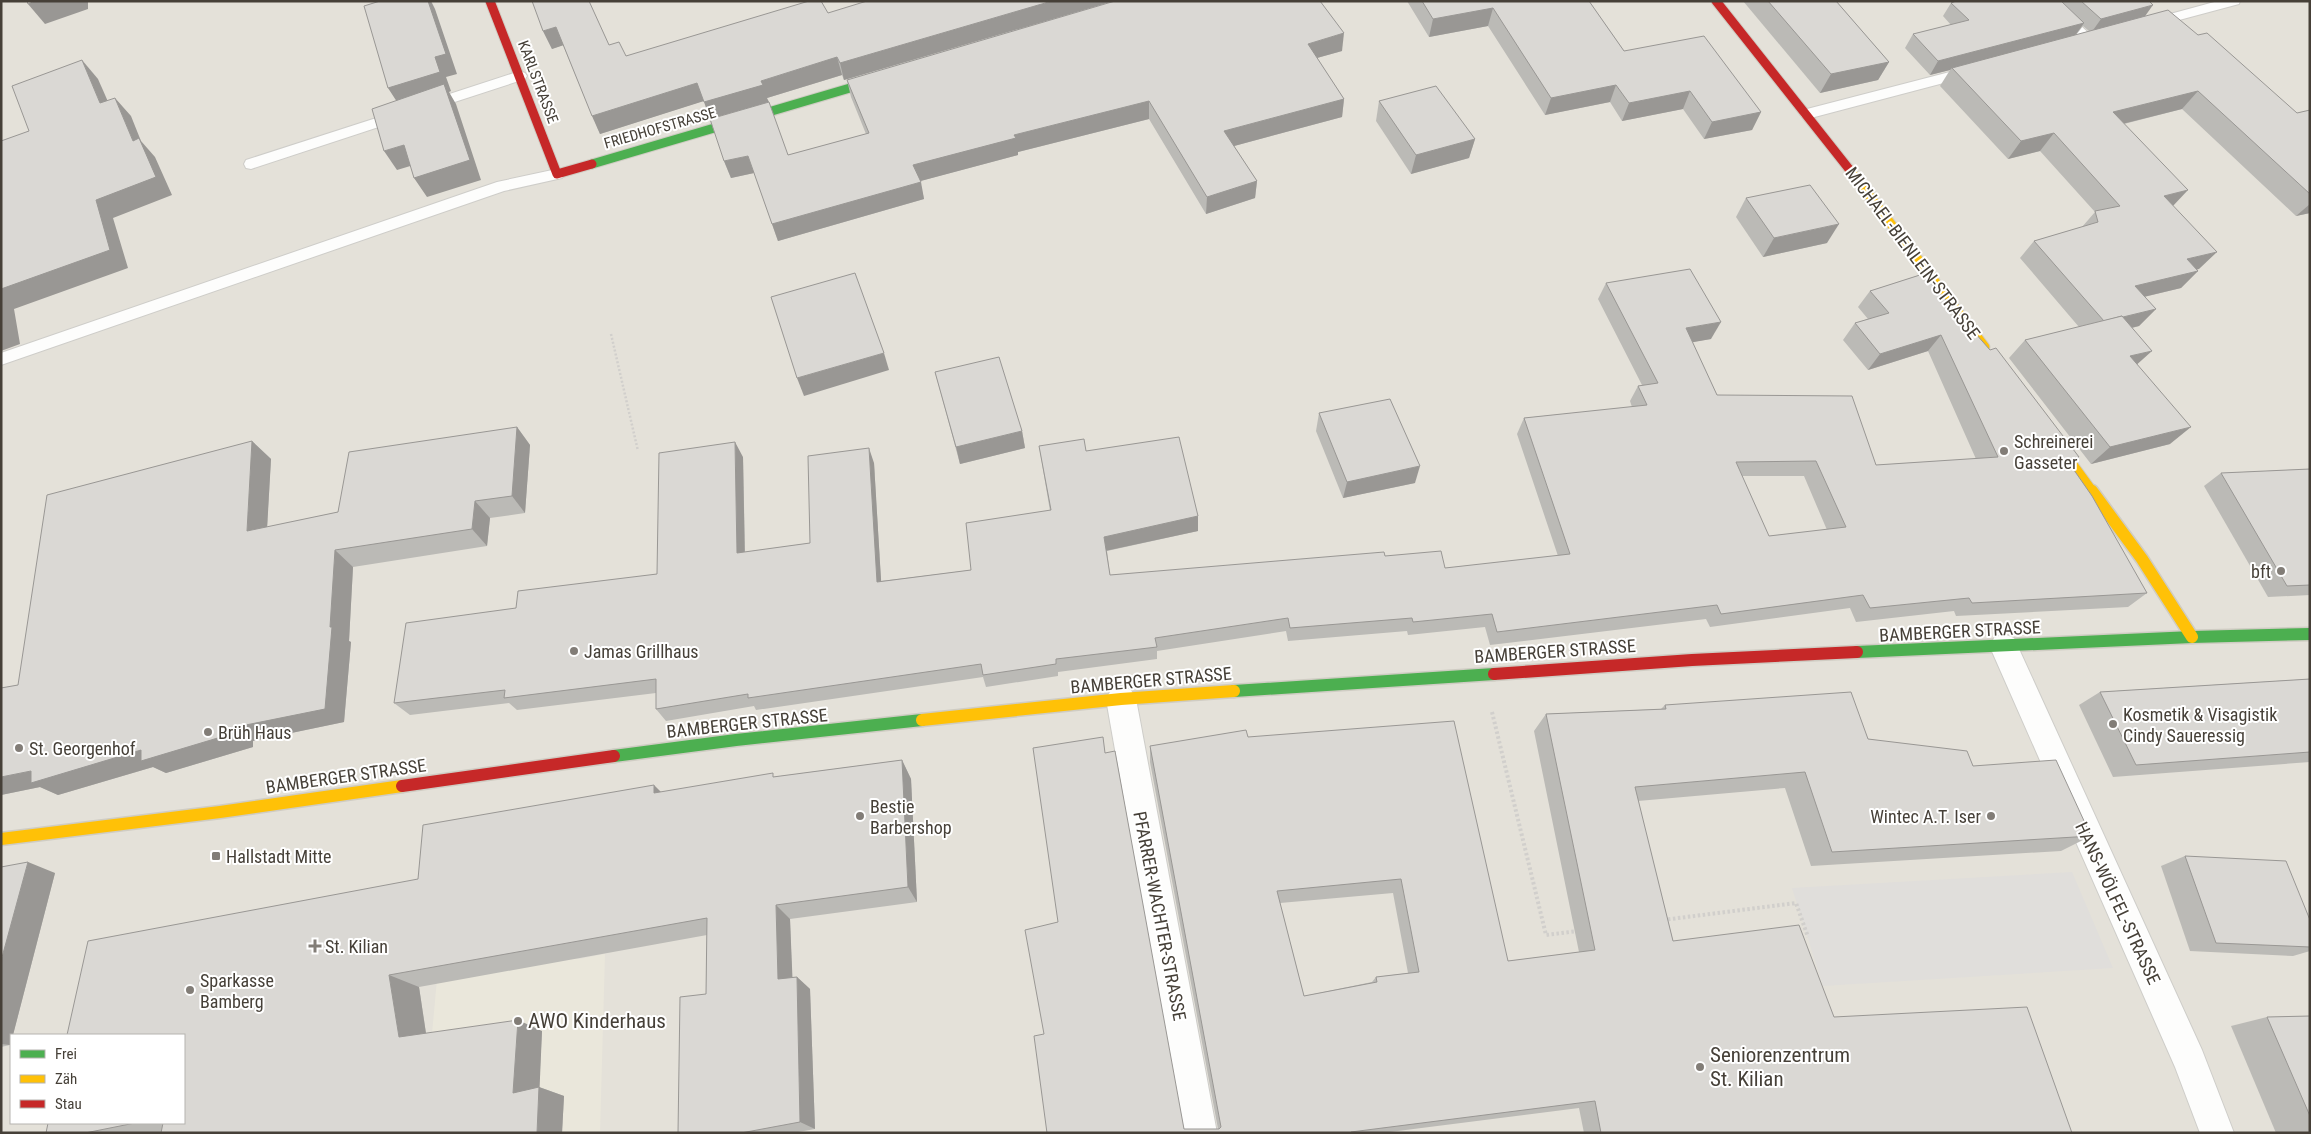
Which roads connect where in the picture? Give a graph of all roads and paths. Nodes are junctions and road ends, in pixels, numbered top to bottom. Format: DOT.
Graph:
graph roads {
  1 [pos="490,1"];
  2 [pos="1716,1"];
  3 [pos="2046,1"];
  4 [pos="2234,1"];
  5 [pos="2142,26"];
  6 [pos="2069,45"];
  7 [pos="1978,69"];
  8 [pos="893,75"];
  9 [pos="520,76"];
  10 [pos="1807,114"];
  11 [pos="252,164"];
  12 [pos="557,174"];
  13 [pos="611,334"];
  14 [pos="1990,355"];
  15 [pos="1,359"];
  16 [pos="2044,426"];
  17 [pos="638,451"];
  18 [pos="2310,634"];
  19 [pos="2192,637"];
  20 [pos="2004,647"];
  21 [pos="1482,673"];
  22 [pos="1121,699"];
  23 [pos="1,839"];
  24 [pos="1662,920"];
  25 [pos="1585,930"];
  26 [pos="1808,938"];
  27 [pos="1200,1133"];
  28 [pos="2217,1133"];
  1 -- 9 [label="main road, KARLSTRASSE"];
  2 -- 10 [label="main road, MICHAEL-BIENLEIN-STRASSE"];
  3 -- 6 [label="lane"];
  4 -- 5 [label="lane"];
  7 -- 10 [label="lane"];
  8 -- 12 [label="main road, FRIEDHOFSTRASSE"];
  9 -- 11 [label="lane"];
  9 -- 12 [label="main road, KARLSTRASSE"];
  10 -- 14 [label="main road, MICHAEL-BIENLEIN-STRASSE"];
  12 -- 15 [label="lane"];
  13 -- 17 [label="path"];
  16 -- 19 [label="main road"];
  18 -- 19 [label="main road, BAMBERGER STRASSE"];
  19 -- 20 [label="main road, BAMBERGER STRASSE"];
  20 -- 21 [label="main road, BAMBERGER STRASSE"];
  20 -- 28 [label="street, HANS-WÖLFEL-STRASSE"];
  21 -- 22 [label="main road, BAMBERGER STRASSE"];
  21 -- 25 [label="path"];
  22 -- 23 [label="main road, BAMBERGER STRASSE"];
  22 -- 27 [label="street, PFARRER-WACHTER-STRASSE"];
  24 -- 26 [label="path"];
}
